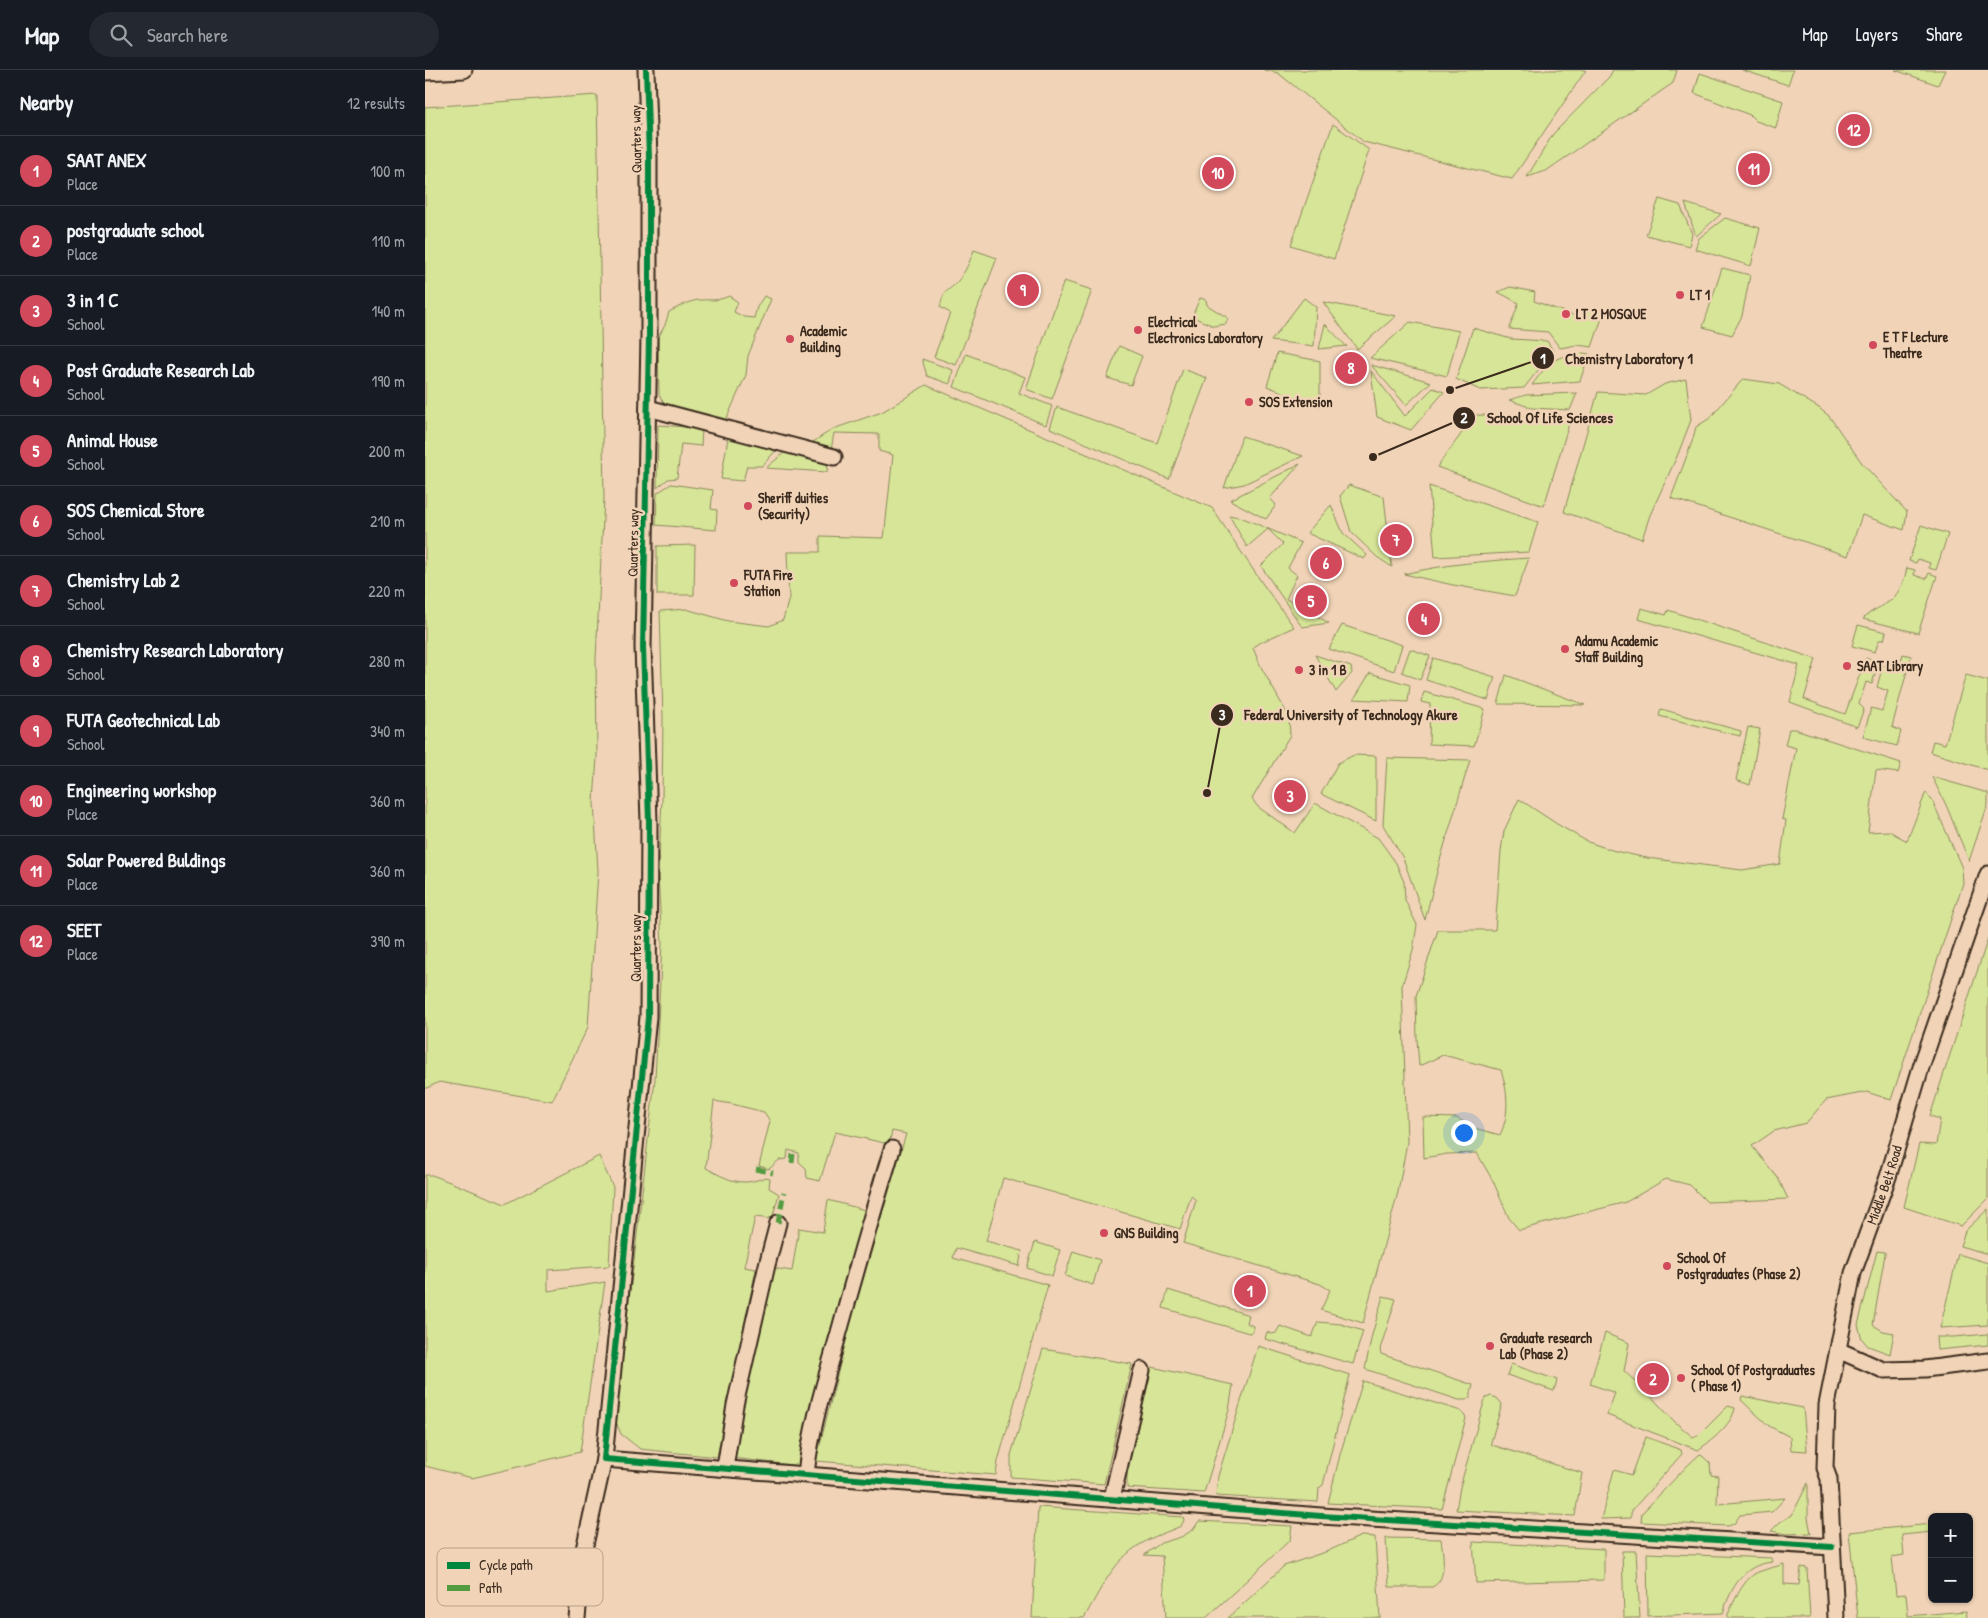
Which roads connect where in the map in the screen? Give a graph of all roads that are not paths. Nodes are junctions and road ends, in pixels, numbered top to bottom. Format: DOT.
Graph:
graph roads {
  1 [pos="465,70"];
  2 [pos="646,70"];
  3 [pos="425,72"];
  4 [pos="648,408"];
  5 [pos="833,457"];
  6 [pos="1988,874"];
  7 [pos="892,1149"];
  8 [pos="778,1223"];
  9 [pos="1837,1350"];
  10 [pos="1988,1361"];
  11 [pos="1142,1370"];
  12 [pos="604,1459"];
  13 [pos="725,1468"];
  14 [pos="806,1474"];
  15 [pos="1112,1498"];
  16 [pos="1832,1547"];
  17 [pos="584,1548"];
  18 [pos="1836,1618"];
  1 -- 3 [label="street"];
  2 -- 4 [label="street, Quarters way"];
  4 -- 5 [label="street"];
  4 -- 12 [label="street, Quarters way"];
  6 -- 9 [label="street, Middle Belt Road"];
  7 -- 14 [label="street"];
  8 -- 13 [label="street"];
  9 -- 10 [label="street"];
  9 -- 16 [label="street, Middle Belt Road"];
  11 -- 15 [label="street"];
  12 -- 13 [label="street"];
  12 -- 17 [label="street, Quarters way"];
  13 -- 14 [label="street"];
  14 -- 15 [label="street"];
  15 -- 16 [label="street"];
  16 -- 18 [label="street, Middle Belt Road"];
}
